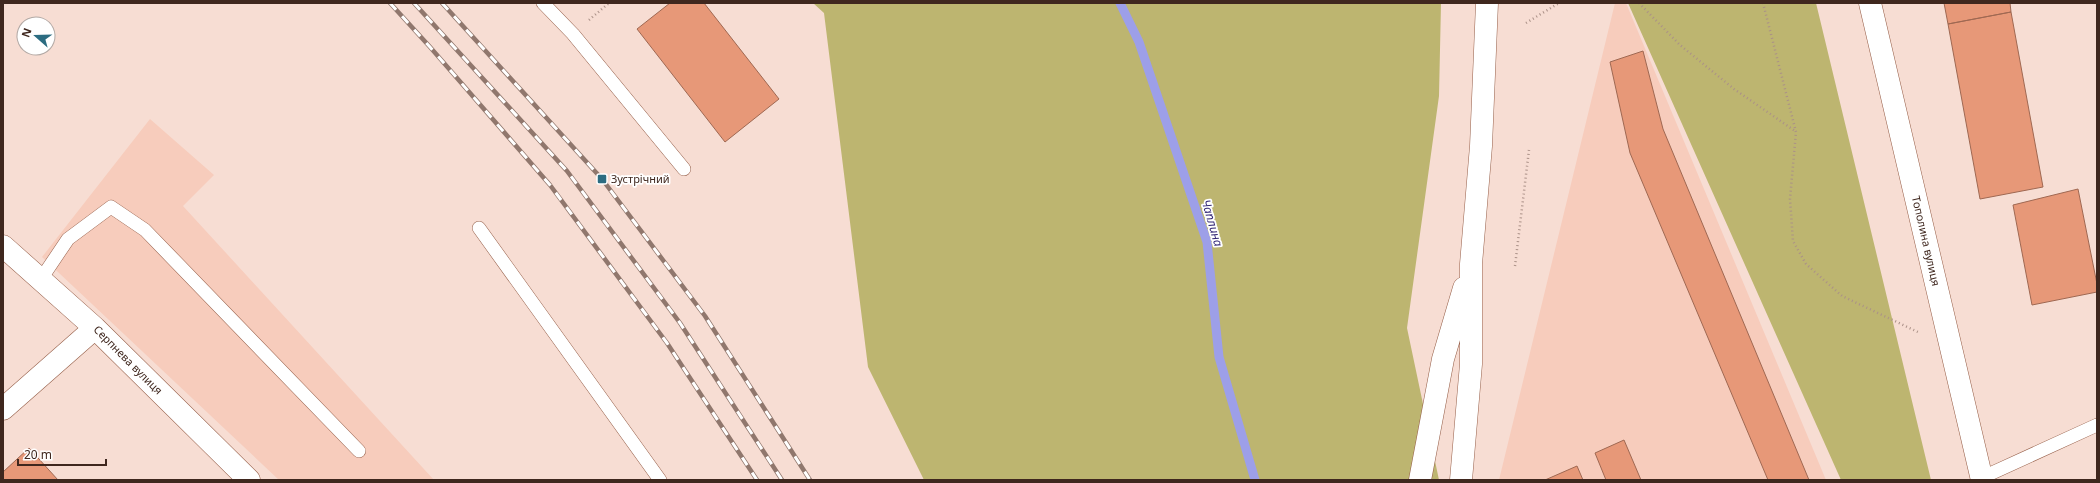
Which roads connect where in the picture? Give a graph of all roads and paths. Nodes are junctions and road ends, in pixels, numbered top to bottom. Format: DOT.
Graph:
graph roads {
  1 [pos="543,3"];
  2 [pos="1487,3"];
  3 [pos="1559,3"];
  4 [pos="1639,3"];
  5 [pos="1763,3"];
  6 [pos="1870,3"];
  7 [pos="1526,23"];
  8 [pos="1796,132"];
  9 [pos="1528,150"];
  10 [pos="684,169"];
  11 [pos="479,228"];
  12 [pos="3,246"];
  13 [pos="1471,264"];
  14 [pos="1515,266"];
  15 [pos="40,279"];
  16 [pos="95,328"];
  17 [pos="1951,348"];
  18 [pos="3,409"];
  19 [pos="2097,425"];
  20 [pos="359,451"];
  21 [pos="1981,479"];
  22 [pos="249,480"];
  23 [pos="660,480"];
  24 [pos="1420,480"];
  25 [pos="1461,480"];
  1 -- 10 [label="lane"];
  2 -- 13 [label="street"];
  3 -- 7 [label="path"];
  4 -- 8 [label="path"];
  5 -- 8 [label="path"];
  6 -- 17 [label="street, Тополина вулиця"];
  8 -- 17 [label="path"];
  9 -- 14 [label="path"];
  11 -- 23 [label="lane"];
  12 -- 15 [label="street, Серпнева вулиця"];
  13 -- 24 [label="street"];
  13 -- 25 [label="street"];
  15 -- 16 [label="street, Серпнева вулиця"];
  15 -- 20 [label="lane"];
  16 -- 18 [label="street"];
  16 -- 22 [label="street, Серпнева вулиця"];
  17 -- 21 [label="street, Тополина вулиця"];
  19 -- 21 [label="lane"];
}
